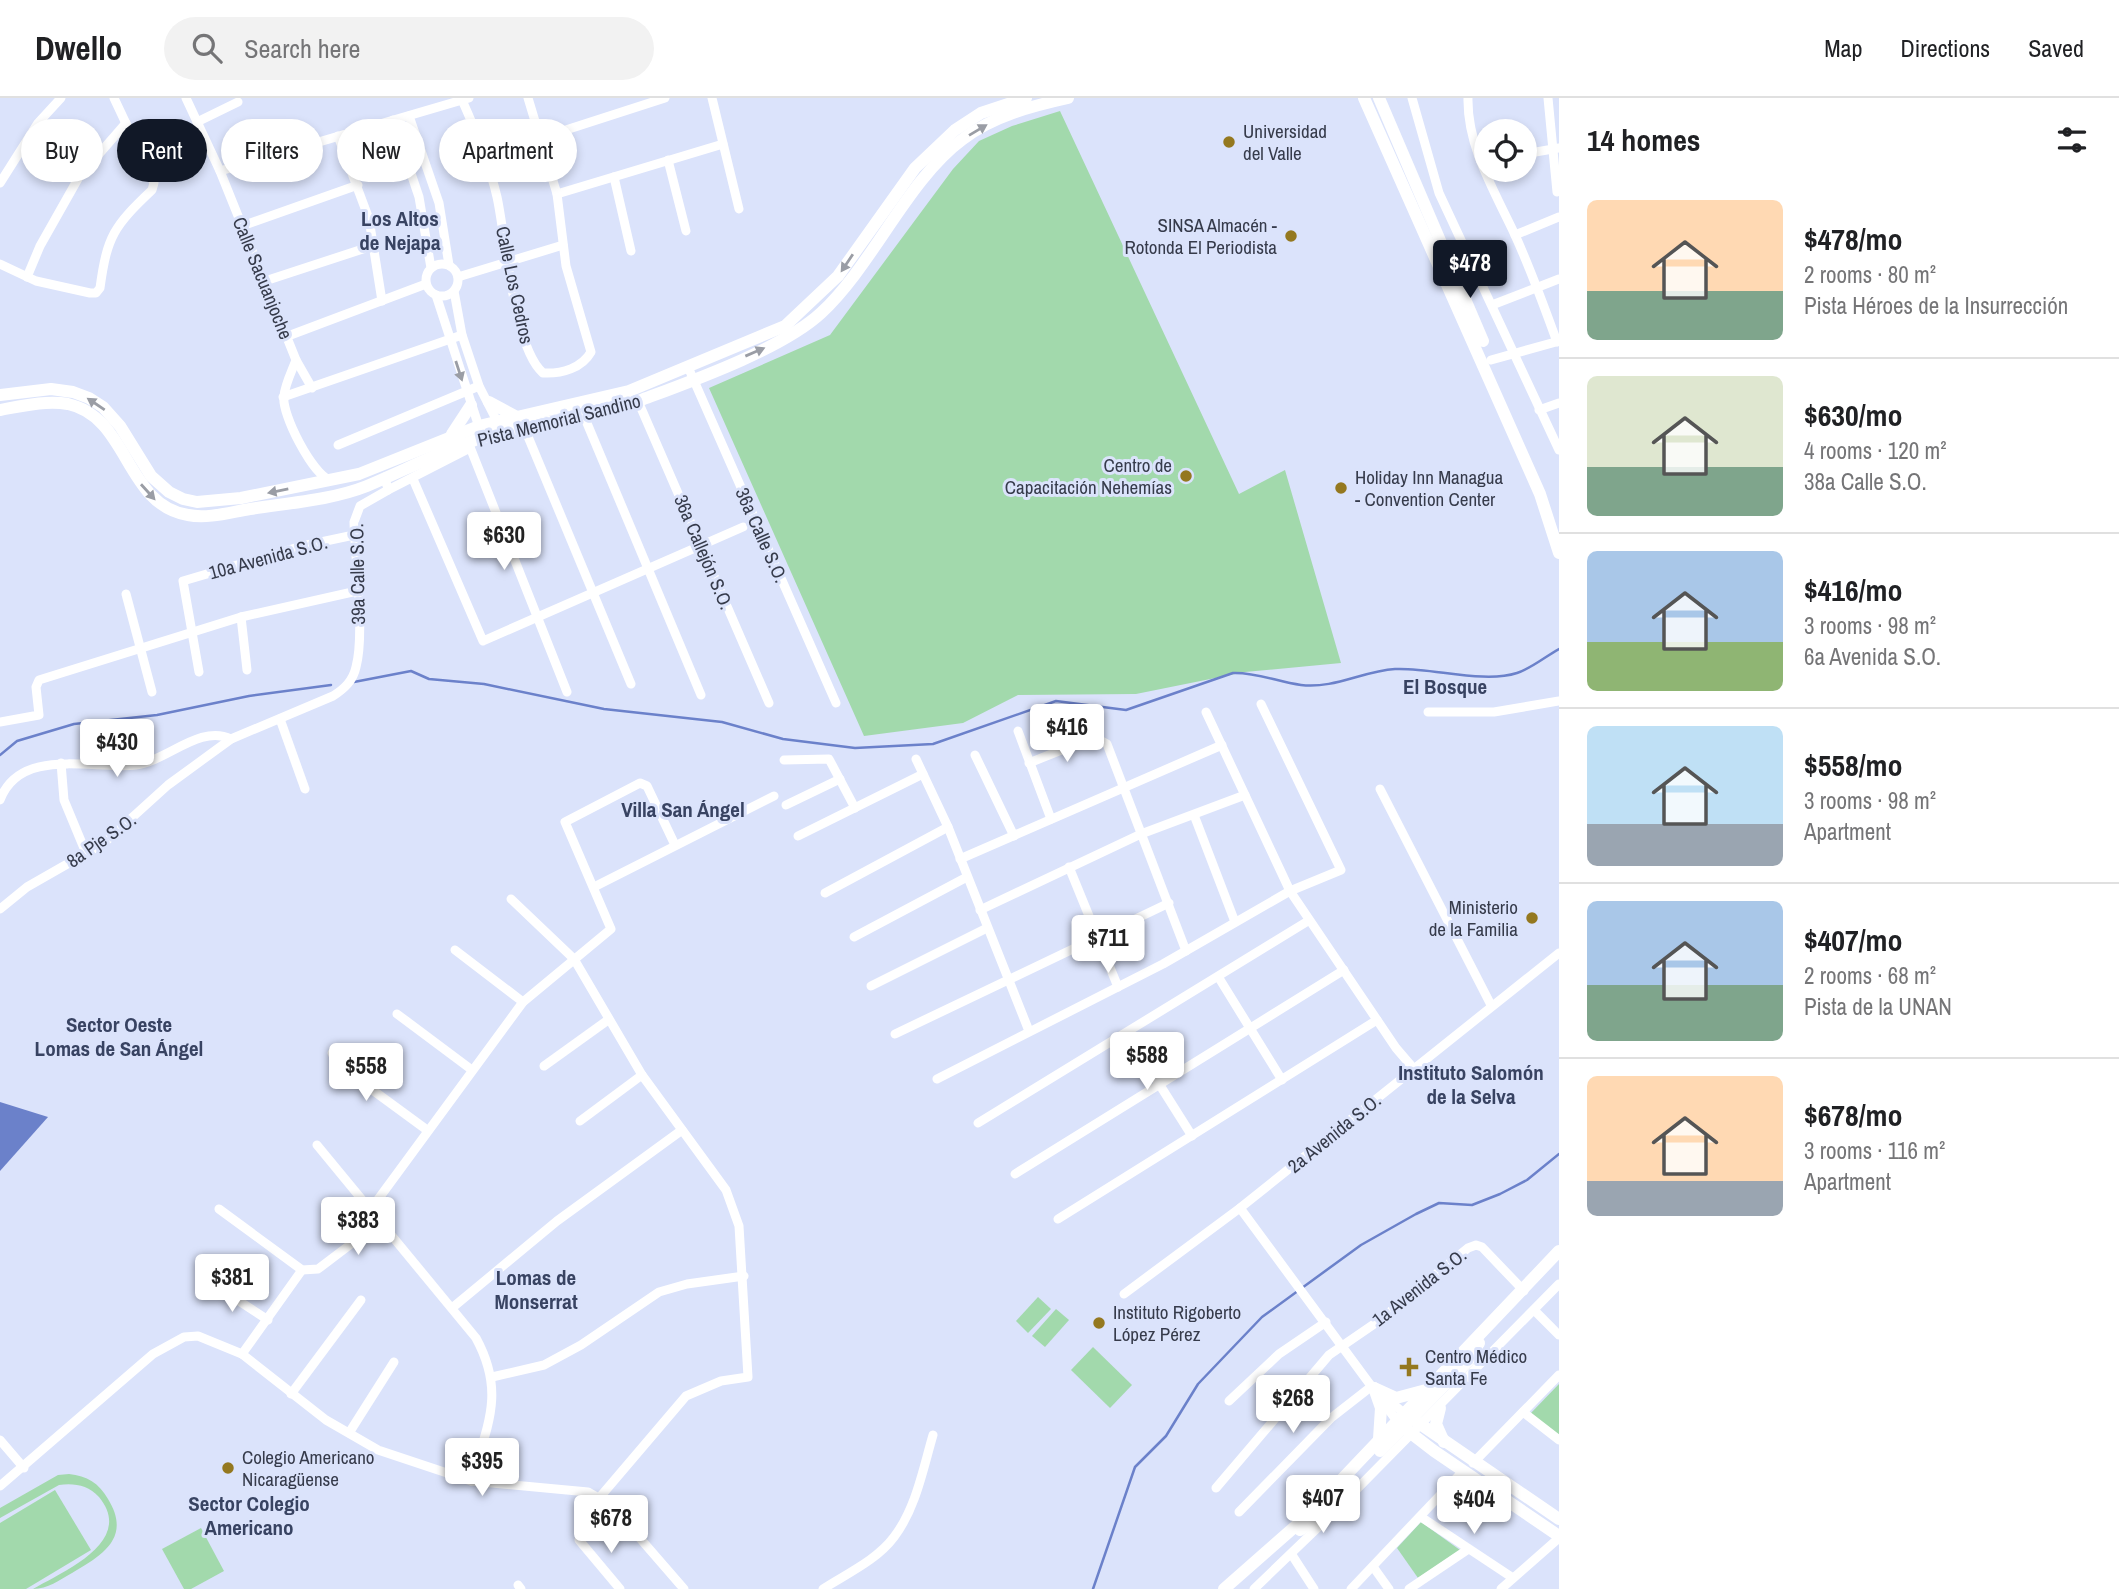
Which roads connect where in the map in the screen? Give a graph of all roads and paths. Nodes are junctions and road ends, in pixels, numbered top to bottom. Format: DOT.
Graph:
graph roads {
  1 [pos="61,98"];
  2 [pos="114,98"];
  3 [pos="186,98"];
  4 [pos="528,98"];
  5 [pos="665,98"];
  6 [pos="712,98"];
  7 [pos="1026,98"];
  8 [pos="1068,98"];
  9 [pos="1364,98"];
  10 [pos="1379,98"];
  11 [pos="1412,98"];
  12 [pos="1468,98"];
  13 [pos="1548,98"];
  14 [pos="465,99"];
  15 [pos="238,102"];
  16 [pos="409,116"];
  17 [pos="124,119"];
  18 [pos="196,119"];
  19 [pos="203,119"];
  20 [pos="397,119"];
  21 [pos="535,119"];
  22 [pos="577,126"];
  23 [pos="117,133"];
  24 [pos="1474,134"];
  25 [pos="337,136"];
  26 [pos="207,144"];
  27 [pos="723,144"];
  28 [pos="1556,149"];
  29 [pos="1537,152"];
  30 [pos="668,160"];
  31 [pos="220,172"];
  32 [pos="614,177"];
  33 [pos="154,182"];
  34 [pos="357,182"];
  35 [pos="414,182"];
  36 [pos="554,182"];
  37 [pos="1493,182"];
  38 [pos="0,183"];
  39 [pos="358,185"];
  40 [pos="921,185"];
  41 [pos="1557,192"];
  42 [pos="558,194"];
  43 [pos="887,208"];
  44 [pos="739,209"];
  45 [pos="1559,216"];
  46 [pos="242,226"];
  47 [pos="686,231"];
  48 [pos="1515,234"];
  49 [pos="877,242"];
  50 [pos="375,245"];
  51 [pos="563,245"];
  52 [pos="631,251"];
  53 [pos="506,262"];
  54 [pos="0,264"];
  55 [pos="449,265"];
  56 [pos="431,268"];
  57 [pos="27,277"];
  58 [pos="458,277"];
  59 [pos="1559,279"];
  60 [pos="265,281"];
  61 [pos="426,285"];
  62 [pos="1538,288"];
  63 [pos="454,291"];
  64 [pos="436,295"];
  65 [pos="382,301"];
  66 [pos="1465,301"];
  67 [pos="1489,301"];
  68 [pos="462,335"];
  69 [pos="288,336"];
  70 [pos="450,341"];
  71 [pos="1558,341"];
  72 [pos="1513,355"];
  73 [pos="296,359"];
  74 [pos="1491,360"];
  75 [pos="690,373"];
  76 [pos="480,386"];
  77 [pos="312,387"];
  78 [pos="0,395"];
  79 [pos="283,397"];
  80 [pos="469,399"];
  81 [pos="639,401"];
  82 [pos="489,402"];
  83 [pos="1559,403"];
  84 [pos="0,410"];
  85 [pos="1539,410"];
  86 [pos="516,416"];
  87 [pos="584,416"];
  88 [pos="499,426"];
  89 [pos="524,427"];
  90 [pos="481,432"];
  91 [pos="452,434"];
  92 [pos="338,445"];
  93 [pos="469,445"];
  94 [pos="1559,450"];
  95 [pos="413,451"];
  96 [pos="309,462"];
  97 [pos="385,477"];
  98 [pos="413,479"];
  99 [pos="333,481"];
  100 [pos="303,486"];
  101 [pos="388,490"];
  102 [pos="1559,526"];
  103 [pos="743,527"];
  104 [pos="354,535"];
  105 [pos="702,547"];
  106 [pos="1559,553"];
  107 [pos="650,570"];
  108 [pos="357,592"];
  109 [pos="125,593"];
  110 [pos="592,594"];
  111 [pos="241,617"];
  112 [pos="539,619"];
  113 [pos="193,632"];
  114 [pos="140,649"];
  115 [pos="247,670"];
  116 [pos="200,672"];
  117 [pos="631,684"];
  118 [pos="152,692"];
  119 [pos="567,692"];
  120 [pos="701,695"];
  121 [pos="1559,701"];
  122 [pos="769,703"];
  123 [pos="836,703"];
  124 [pos="1261,704"];
  125 [pos="1206,712"];
  126 [pos="1428,712"];
  127 [pos="280,719"];
  128 [pos="0,722"];
  129 [pos="1018,732"];
  130 [pos="231,739"];
  131 [pos="1222,745"];
  132 [pos="975,755"];
  133 [pos="916,759"];
  134 [pos="784,760"];
  135 [pos="61,763"];
  136 [pos="1029,763"];
  137 [pos="923,774"];
  138 [pos="840,779"];
  139 [pos="1123,787"];
  140 [pos="305,789"];
  141 [pos="1380,789"];
  142 [pos="1245,795"];
  143 [pos="774,796"];
  144 [pos="0,800"];
  145 [pos="786,805"];
  146 [pos="855,808"];
  147 [pos="1194,816"];
  148 [pos="1051,819"];
  149 [pos="948,827"];
  150 [pos="1141,834"];
  151 [pos="798,836"];
  152 [pos="1014,836"];
  153 [pos="676,845"];
  154 [pos="86,853"];
  155 [pos="960,859"];
  156 [pos="1069,867"];
  157 [pos="967,877"];
  158 [pos="594,887"];
  159 [pos="1290,891"];
  160 [pos="825,893"];
  161 [pos="510,899"];
  162 [pos="1169,903"];
  163 [pos="0,909"];
  164 [pos="980,909"];
  165 [pos="1308,921"];
  166 [pos="1235,922"];
  167 [pos="987,928"];
  168 [pos="1099,936"];
  169 [pos="854,937"];
  170 [pos="455,950"];
  171 [pos="1186,951"];
  172 [pos="1559,954"];
  173 [pos="574,959"];
  174 [pos="1344,970"];
  175 [pos="1219,978"];
  176 [pos="1008,979"];
  177 [pos="871,986"];
  178 [pos="1118,987"];
  179 [pos="523,1002"];
  180 [pos="1491,1005"];
  181 [pos="397,1014"];
  182 [pos="608,1020"];
  183 [pos="1377,1020"];
  184 [pos="1250,1028"];
  185 [pos="1029,1031"];
  186 [pos="1127,1033"];
  187 [pos="895,1034"];
  188 [pos="332,1053"];
  189 [pos="544,1066"];
  190 [pos="1414,1069"];
  191 [pos="472,1070"];
  192 [pos="642,1075"];
  193 [pos="937,1079"];
  194 [pos="1282,1080"];
  195 [pos="1159,1084"];
  196 [pos="580,1121"];
  197 [pos="978,1123"];
  198 [pos="427,1130"];
  199 [pos="682,1130"];
  200 [pos="1192,1136"];
  201 [pos="317,1145"];
  202 [pos="1015,1174"];
  203 [pos="1240,1208"];
  204 [pos="219,1209"];
  205 [pos="371,1209"];
  206 [pos="1058,1219"];
  207 [pos="380,1222"];
  208 [pos="1559,1251"];
  209 [pos="302,1269"];
  210 [pos="744,1276"];
  211 [pos="213,1284"];
  212 [pos="1559,1284"];
  213 [pos="1524,1291"];
  214 [pos="1124,1294"];
  215 [pos="361,1300"];
  216 [pos="452,1308"];
  217 [pos="1534,1310"];
  218 [pos="268,1320"];
  219 [pos="1325,1322"];
  220 [pos="1487,1329"];
  221 [pos="1559,1335"];
  222 [pos="1343,1345"];
  223 [pos="242,1354"];
  224 [pos="394,1362"];
  225 [pos="1559,1375"];
  226 [pos="492,1377"];
  227 [pos="1373,1387"];
  228 [pos="1429,1389"];
  229 [pos="291,1394"];
  230 [pos="1229,1401"];
  231 [pos="1440,1408"];
  232 [pos="1522,1412"];
  233 [pos="1409,1424"];
  234 [pos="349,1433"];
  235 [pos="933,1434"];
  236 [pos="0,1440"];
  237 [pos="1559,1440"];
  238 [pos="1378,1441"];
  239 [pos="1446,1445"];
  240 [pos="1468,1467"];
  241 [pos="24,1468"];
  242 [pos="471,1481"];
  243 [pos="0,1486"];
  244 [pos="1216,1488"];
  245 [pos="600,1497"];
  246 [pos="1350,1497"];
  247 [pos="1239,1511"];
  248 [pos="1307,1516"];
  249 [pos="1421,1517"];
  250 [pos="1559,1519"];
  251 [pos="1559,1537"];
  252 [pos="579,1541"];
  253 [pos="1278,1542"];
  254 [pos="1467,1550"];
  255 [pos="1292,1555"];
  256 [pos="1374,1567"];
  257 [pos="1513,1578"];
  258 [pos="620,1589"];
  259 [pos="684,1589"];
  260 [pos="823,1589"];
  261 [pos="1224,1589"];
  262 [pos="1254,1589"];
  263 [pos="1314,1589"];
  264 [pos="1351,1589"];
  265 [pos="1389,1589"];
  266 [pos="1409,1589"];
  267 [pos="1501,1589"];
  1 -- 38 [label="street"];
  2 -- 17 [label="street"];
  3 -- 18 [label="street, Calle Sacuanjoche"];
  4 -- 21 [label="street"];
  5 -- 22 [label="street"];
  6 -- 27 [label="street"];
  7 -- 43 [label="main road, Pista Memorial Sandino"];
  40 -- 8 [label="main road, Pista Memorial Sandino, one-way"];
  9 -- 106 [label="main road"];
  10 -- 66 [label="main road"];
  11 -- 67 [label="street"];
  12 -- 24 [label="street"];
  13 -- 28 [label="street"];
  14 -- 16 [label="street"];
  14 -- 53 [label="street, Calle Los Cedros"];
  15 -- 19 [label="street"];
  16 -- 20 [label="street"];
  16 -- 55 [label="street"];
  23 -- 57 [label="street"];
  25 -- 31 [label="street"];
  26 -- 31 [label="street, Calle Sacuanjoche"];
  27 -- 30 [label="street"];
  27 -- 44 [label="street"];
  28 -- 29 [label="street"];
  28 -- 41 [label="street"];
  30 -- 32 [label="street"];
  30 -- 47 [label="street"];
  31 -- 46 [label="street, Calle Sacuanjoche"];
  32 -- 42 [label="street"];
  32 -- 52 [label="street"];
  33 -- 57 [label="street"];
  34 -- 39 [label="street"];
  35 -- 56 [label="street"];
  36 -- 42 [label="street"];
  37 -- 48 [label="street"];
  39 -- 46 [label="street"];
  39 -- 50 [label="street"];
  40 -- 43 [label="main road"];
  40 -- 49 [label="main road, Pista Memorial Sandino"];
  42 -- 51 [label="street"];
  43 -- 49 [label="main road"];
  43 -- 75 [label="main road, Pista Memorial Sandino, one-way"];
  45 -- 48 [label="street"];
  46 -- 60 [label="street, Calle Sacuanjoche"];
  48 -- 62 [label="street"];
  75 -- 49 [label="main road, Pista Memorial Sandino, one-way"];
  50 -- 60 [label="street"];
  50 -- 65 [label="street"];
  51 -- 53 [label="street"];
  51 -- 53 [label="street, Calle Los Cedros"];
  53 -- 58 [label="street"];
  54 -- 57 [label="street"];
  55 -- 56 [label="street"];
  55 -- 58 [label="street"];
  56 -- 61 [label="street"];
  58 -- 63 [label="street"];
  59 -- 62 [label="street"];
  60 -- 69 [label="street, Calle Sacuanjoche"];
  61 -- 64 [label="street"];
  61 -- 65 [label="street"];
  62 -- 67 [label="street"];
  62 -- 71 [label="street"];
  63 -- 64 [label="street"];
  63 -- 68 [label="street"];
  64 -- 70 [label="street"];
  65 -- 69 [label="street"];
  66 -- 67 [label="street"];
  66 -- 74 [label="main road"];
  67 -- 72 [label="street"];
  68 -- 70 [label="street"];
  68 -- 76 [label="street"];
  69 -- 73 [label="street, Calle Sacuanjoche"];
  70 -- 77 [label="street"];
  70 -- 80 [label="street, one-way"];
  71 -- 72 [label="street"];
  72 -- 74 [label="street"];
  72 -- 85 [label="street"];
  73 -- 77 [label="street"];
  73 -- 79 [label="street, Calle Sacuanjoche"];
  74 -- 102 [label="main road"];
  75 -- 81 [label="main road, Pista Memorial Sandino"];
  75 -- 86 [label="main road, Pista Memorial Sandino"];
  75 -- 123 [label="street, 36a Calle S.O."];
  76 -- 80 [label="street"];
  76 -- 82 [label="street"];
  77 -- 79 [label="street"];
  100 -- 78 [label="main road, Pista Memorial Sandino, one-way"];
  79 -- 96 [label="street"];
  80 -- 90 [label="street"];
  80 -- 91 [label="main road"];
  80 -- 92 [label="street"];
  81 -- 87 [label="main road, Pista Memorial Sandino"];
  81 -- 105 [label="street, 36a Callejón S.O."];
  82 -- 86 [label="main road"];
  82 -- 88 [label="street"];
  83 -- 85 [label="street"];
  84 -- 97 [label="main road, Pista Memorial Sandino, one-way"];
  85 -- 94 [label="street"];
  86 -- 88 [label="main road, Pista Memorial Sandino"];
  87 -- 89 [label="main road, Pista Memorial Sandino"];
  87 -- 107 [label="street"];
  88 -- 89 [label="main road, Pista Memorial Sandino"];
  88 -- 90 [label="main road, Pista Memorial Sandino"];
  89 -- 110 [label="street"];
  90 -- 91 [label="main road, Pista Memorial Sandino"];
  90 -- 93 [label="main road, Pista Memorial Sandino"];
  91 -- 95 [label="main road, Pista Memorial Sandino"];
  93 -- 97 [label="main road, Pista Memorial Sandino"];
  93 -- 98 [label="street, 39a Calle S.O."];
  93 -- 112 [label="street"];
  95 -- 97 [label="main road"];
  95 -- 99 [label="main road, Pista Memorial Sandino"];
  96 -- 99 [label="street"];
  96 -- 100 [label="street"];
  97 -- 101 [label="street"];
  98 -- 101 [label="street, 39a Calle S.O."];
  98 -- 112 [label="street"];
  99 -- 100 [label="main road, Pista Memorial Sandino"];
  101 -- 104 [label="street, 39a Calle S.O."];
  103 -- 105 [label="street"];
  104 -- 108 [label="street, 39a Calle S.O."];
  104 -- 113 [label="street, 10a Avenida S.O."];
  105 -- 107 [label="street"];
  105 -- 122 [label="street, 36a Callejón S.O."];
  107 -- 110 [label="street"];
  107 -- 120 [label="street"];
  108 -- 111 [label="street"];
  108 -- 127 [label="street, 39a Calle S.O."];
  109 -- 114 [label="street"];
  110 -- 112 [label="street"];
  110 -- 117 [label="street"];
  111 -- 113 [label="street"];
  111 -- 115 [label="street"];
  112 -- 119 [label="street"];
  113 -- 114 [label="street"];
  113 -- 116 [label="street"];
  114 -- 118 [label="street"];
  114 -- 128 [label="street"];
  121 -- 126 [label="street"];
  124 -- 159 [label="street"];
  125 -- 131 [label="street"];
  127 -- 130 [label="street"];
  127 -- 140 [label="street"];
  129 -- 136 [label="street"];
  130 -- 135 [label="street"];
  130 -- 154 [label="street, 8a Pje S.O."];
  131 -- 139 [label="street"];
  131 -- 142 [label="street"];
  132 -- 152 [label="street"];
  133 -- 137 [label="street"];
  134 -- 138 [label="street"];
  135 -- 144 [label="street"];
  135 -- 154 [label="street"];
  136 -- 139 [label="street"];
  136 -- 148 [label="street"];
  137 -- 146 [label="street"];
  137 -- 149 [label="street"];
  138 -- 145 [label="street"];
  138 -- 146 [label="street"];
  139 -- 148 [label="street"];
  139 -- 150 [label="street"];
  141 -- 180 [label="street"];
  142 -- 147 [label="street"];
  142 -- 159 [label="street"];
  143 -- 153 [label="street"];
  146 -- 151 [label="street"];
  147 -- 150 [label="street"];
  147 -- 166 [label="street"];
  148 -- 152 [label="street"];
  149 -- 155 [label="street"];
  149 -- 160 [label="street"];
  150 -- 156 [label="street"];
  150 -- 162 [label="street"];
  152 -- 155 [label="street"];
  153 -- 158 [label="street"];
  153 -- 158 [label="street"];
  154 -- 163 [label="street, 8a Pje S.O."];
  155 -- 157 [label="street"];
  156 -- 164 [label="street"];
  156 -- 168 [label="street"];
  157 -- 164 [label="street"];
  157 -- 169 [label="street"];
  158 -- 173 [label="street"];
  159 -- 165 [label="street"];
  159 -- 166 [label="street"];
  161 -- 173 [label="street"];
  162 -- 168 [label="street"];
  162 -- 171 [label="street"];
  164 -- 167 [label="street"];
  165 -- 174 [label="street"];
  165 -- 175 [label="street"];
  166 -- 171 [label="street"];
  167 -- 176 [label="street"];
  167 -- 177 [label="street"];
  168 -- 176 [label="street"];
  168 -- 178 [label="street"];
  170 -- 179 [label="street"];
  171 -- 178 [label="street"];
  172 -- 180 [label="street, 2a Avenida S.O."];
  173 -- 179 [label="street"];
  173 -- 182 [label="street"];
  174 -- 183 [label="street"];
  174 -- 184 [label="street"];
  175 -- 184 [label="street"];
  175 -- 186 [label="street"];
  176 -- 185 [label="street"];
  176 -- 187 [label="street"];
  178 -- 185 [label="street"];
  179 -- 191 [label="street"];
  180 -- 190 [label="street, 2a Avenida S.O."];
  181 -- 191 [label="street"];
  182 -- 189 [label="street"];
  182 -- 192 [label="street"];
  183 -- 190 [label="street"];
  183 -- 194 [label="street"];
  184 -- 194 [label="street"];
  184 -- 195 [label="street"];
  185 -- 193 [label="street"];
  186 -- 195 [label="street"];
  186 -- 197 [label="street"];
  188 -- 198 [label="street"];
  190 -- 203 [label="street, 2a Avenida S.O."];
  191 -- 198 [label="street"];
  192 -- 196 [label="street"];
  192 -- 199 [label="street"];
  194 -- 200 [label="street"];
  195 -- 200 [label="street"];
  195 -- 202 [label="street"];
  198 -- 205 [label="street"];
  199 -- 210 [label="street"];
  199 -- 216 [label="street"];
  200 -- 206 [label="street"];
  201 -- 205 [label="street"];
  203 -- 214 [label="street, 2a Avenida S.O."];
  203 -- 219 [label="street"];
  204 -- 209 [label="street"];
  205 -- 207 [label="street"];
  207 -- 209 [label="street"];
  207 -- 216 [label="street"];
  208 -- 213 [label="main road"];
  209 -- 218 [label="street"];
  210 -- 226 [label="street"];
  210 -- 245 [label="street"];
  211 -- 218 [label="street"];
  212 -- 217 [label="street"];
  213 -- 220 [label="main road"];
  213 -- 222 [label="street, 1a Avenida S.O."];
  215 -- 229 [label="street"];
  216 -- 226 [label="street"];
  217 -- 221 [label="street"];
  217 -- 231 [label="street"];
  218 -- 223 [label="street"];
  219 -- 222 [label="street"];
  219 -- 230 [label="street"];
  220 -- 228 [label="main road"];
  220 -- 233 [label="main road"];
  222 -- 227 [label="street"];
  222 -- 244 [label="street"];
  223 -- 229 [label="street"];
  223 -- 241 [label="street"];
  224 -- 234 [label="street"];
  225 -- 232 [label="street"];
  226 -- 242 [label="street"];
  227 -- 228 [label="main road"];
  227 -- 233 [label="street"];
  227 -- 238 [label="main road"];
  227 -- 247 [label="street"];
  228 -- 233 [label="main road"];
  229 -- 234 [label="street"];
  231 -- 233 [label="street"];
  231 -- 239 [label="main road"];
  232 -- 237 [label="street"];
  232 -- 240 [label="street"];
  233 -- 238 [label="main road"];
  233 -- 239 [label="main road"];
  233 -- 240 [label="main road"];
  233 -- 246 [label="street"];
  233 -- 248 [label="main road"];
  234 -- 242 [label="street"];
  235 -- 260 [label="street"];
  236 -- 241 [label="street"];
  238 -- 248 [label="main road"];
  239 -- 240 [label="main road"];
  240 -- 249 [label="street"];
  240 -- 250 [label="main road"];
  240 -- 251 [label="main road"];
  241 -- 243 [label="street"];
  242 -- 245 [label="street"];
  245 -- 259 [label="street"];
  246 -- 253 [label="main road"];
  246 -- 255 [label="street"];
  248 -- 253 [label="main road"];
  249 -- 254 [label="street"];
  249 -- 256 [label="street"];
  251 -- 257 [label="street"];
  252 -- 258 [label="street"];
  253 -- 261 [label="main road"];
  254 -- 257 [label="street"];
  254 -- 266 [label="street"];
  255 -- 262 [label="street"];
  255 -- 263 [label="street"];
  256 -- 264 [label="street"];
  256 -- 265 [label="street"];
  257 -- 267 [label="street"];
}
